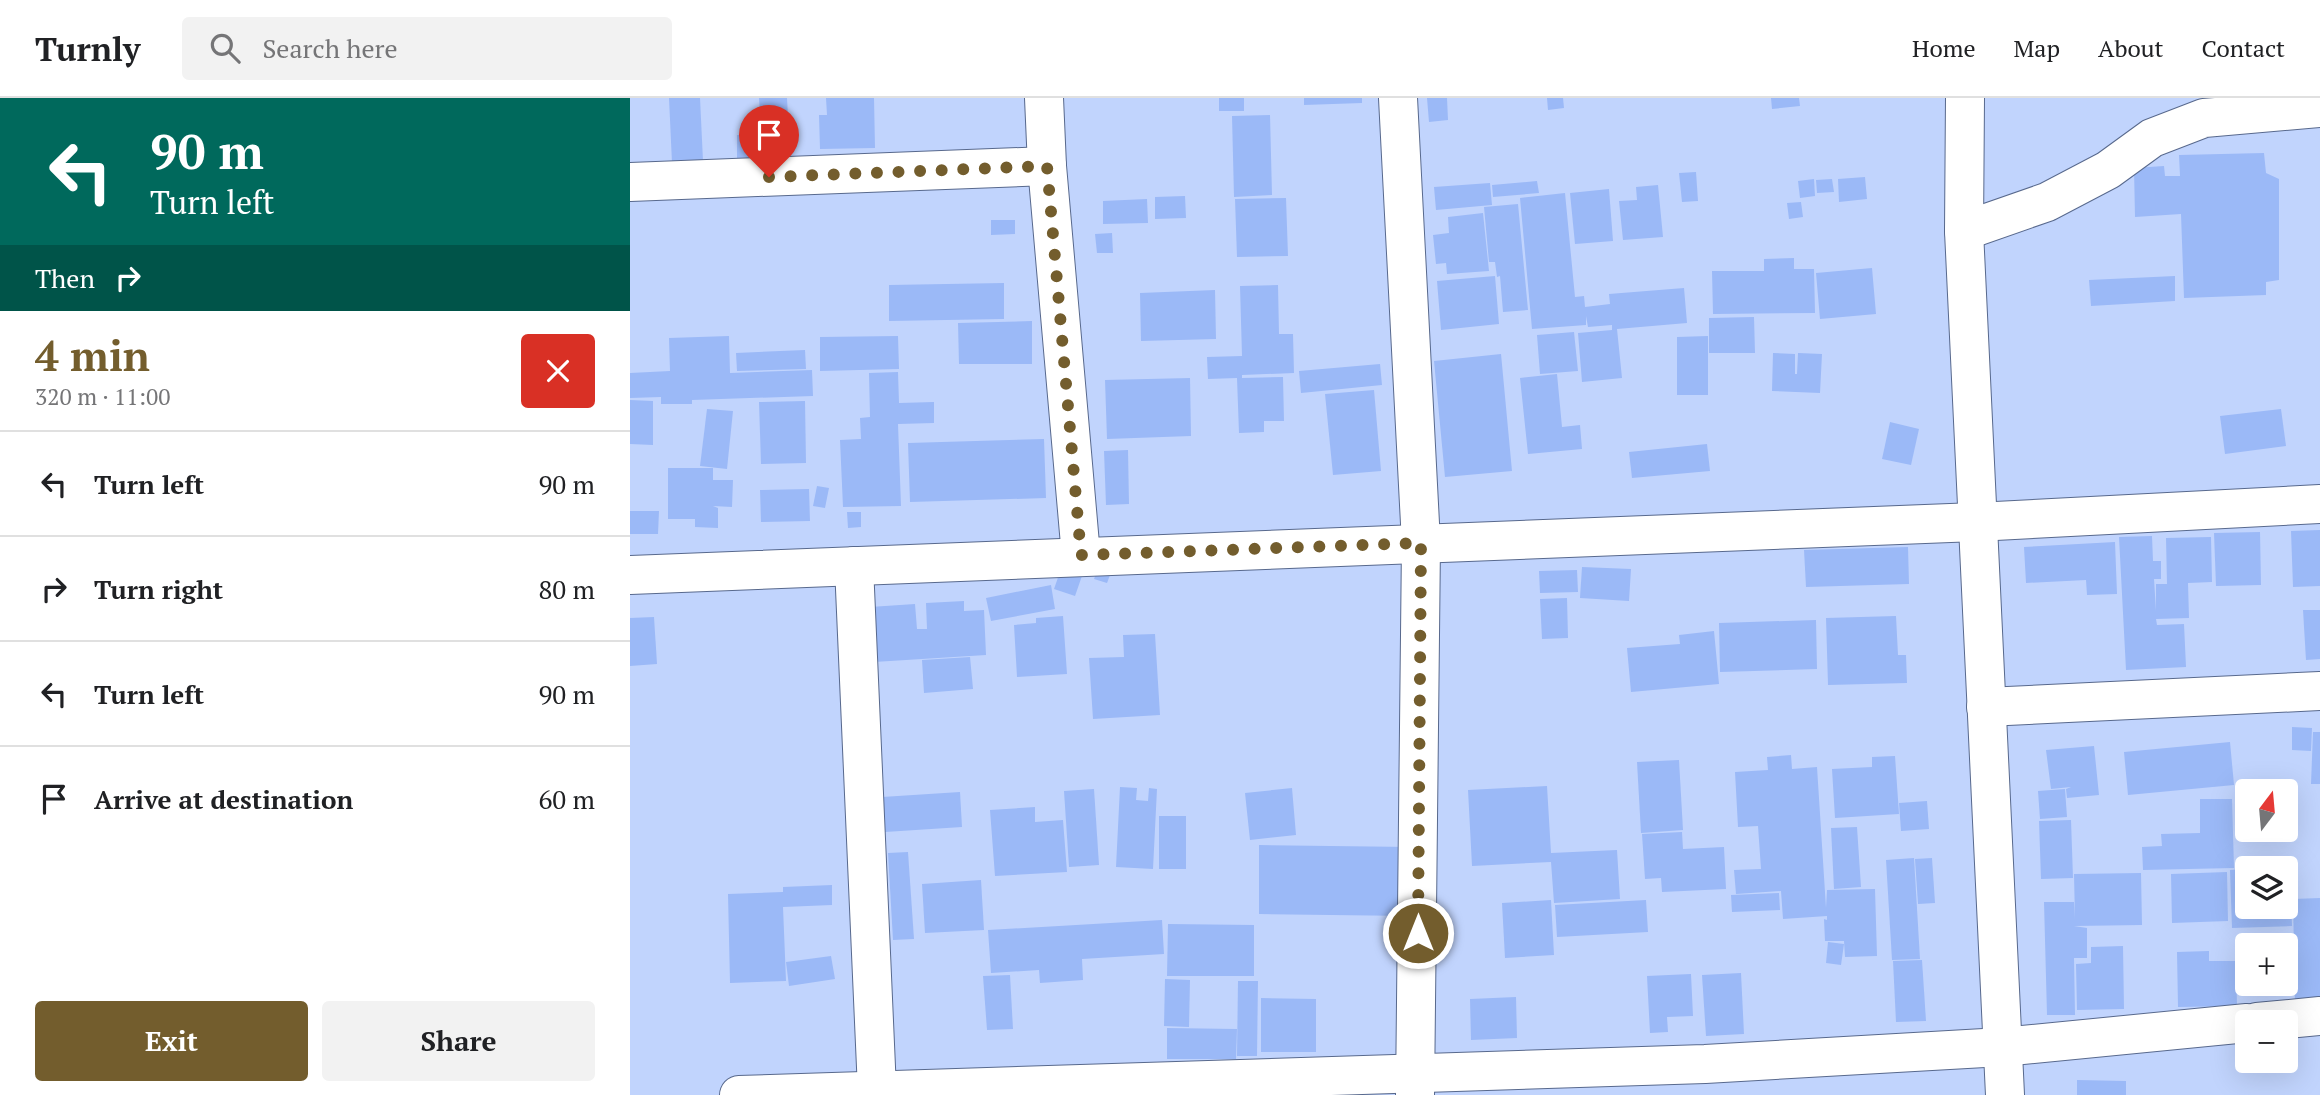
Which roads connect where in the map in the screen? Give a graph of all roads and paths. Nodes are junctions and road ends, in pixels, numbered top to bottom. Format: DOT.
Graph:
graph roads {
  1 [pos="1044,98"];
  2 [pos="1398,98"];
  3 [pos="1965,98"];
  4 [pos="2320,108"];
  5 [pos="1047,166"];
  6 [pos="630,182"];
  7 [pos="1964,231"];
  8 [pos="2320,504"];
  9 [pos="1976,522"];
  10 [pos="1421,543"];
  11 [pos="1081,555"];
  12 [pos="855,566"];
  13 [pos="630,575"];
  14 [pos="2320,691"];
  15 [pos="1986,707"];
  16 [pos="2320,1016"];
  17 [pos="2298,1018"];
  18 [pos="2235,1024"];
  19 [pos="2002,1047"];
  20 [pos="1416,1084"];
  21 [pos="1088,1089"];
  22 [pos="877,1090"];
  23 [pos="739,1095"];
  24 [pos="2005,1095"];
  1 -- 5 [label="street"];
  2 -- 10 [label="street"];
  3 -- 7 [label="street"];
  4 -- 7 [label="street"];
  5 -- 6 [label="street"];
  5 -- 11 [label="street"];
  7 -- 9 [label="street"];
  8 -- 9 [label="street"];
  9 -- 10 [label="street"];
  9 -- 15 [label="street"];
  10 -- 11 [label="street"];
  10 -- 20 [label="street"];
  11 -- 12 [label="street"];
  12 -- 13 [label="street"];
  12 -- 22 [label="street"];
  14 -- 15 [label="street"];
  15 -- 19 [label="street"];
  16 -- 17 [label="street"];
  18 -- 19 [label="street"];
  19 -- 20 [label="street"];
  19 -- 24 [label="street"];
  20 -- 21 [label="street"];
  21 -- 22 [label="street"];
  22 -- 23 [label="street"];
}
